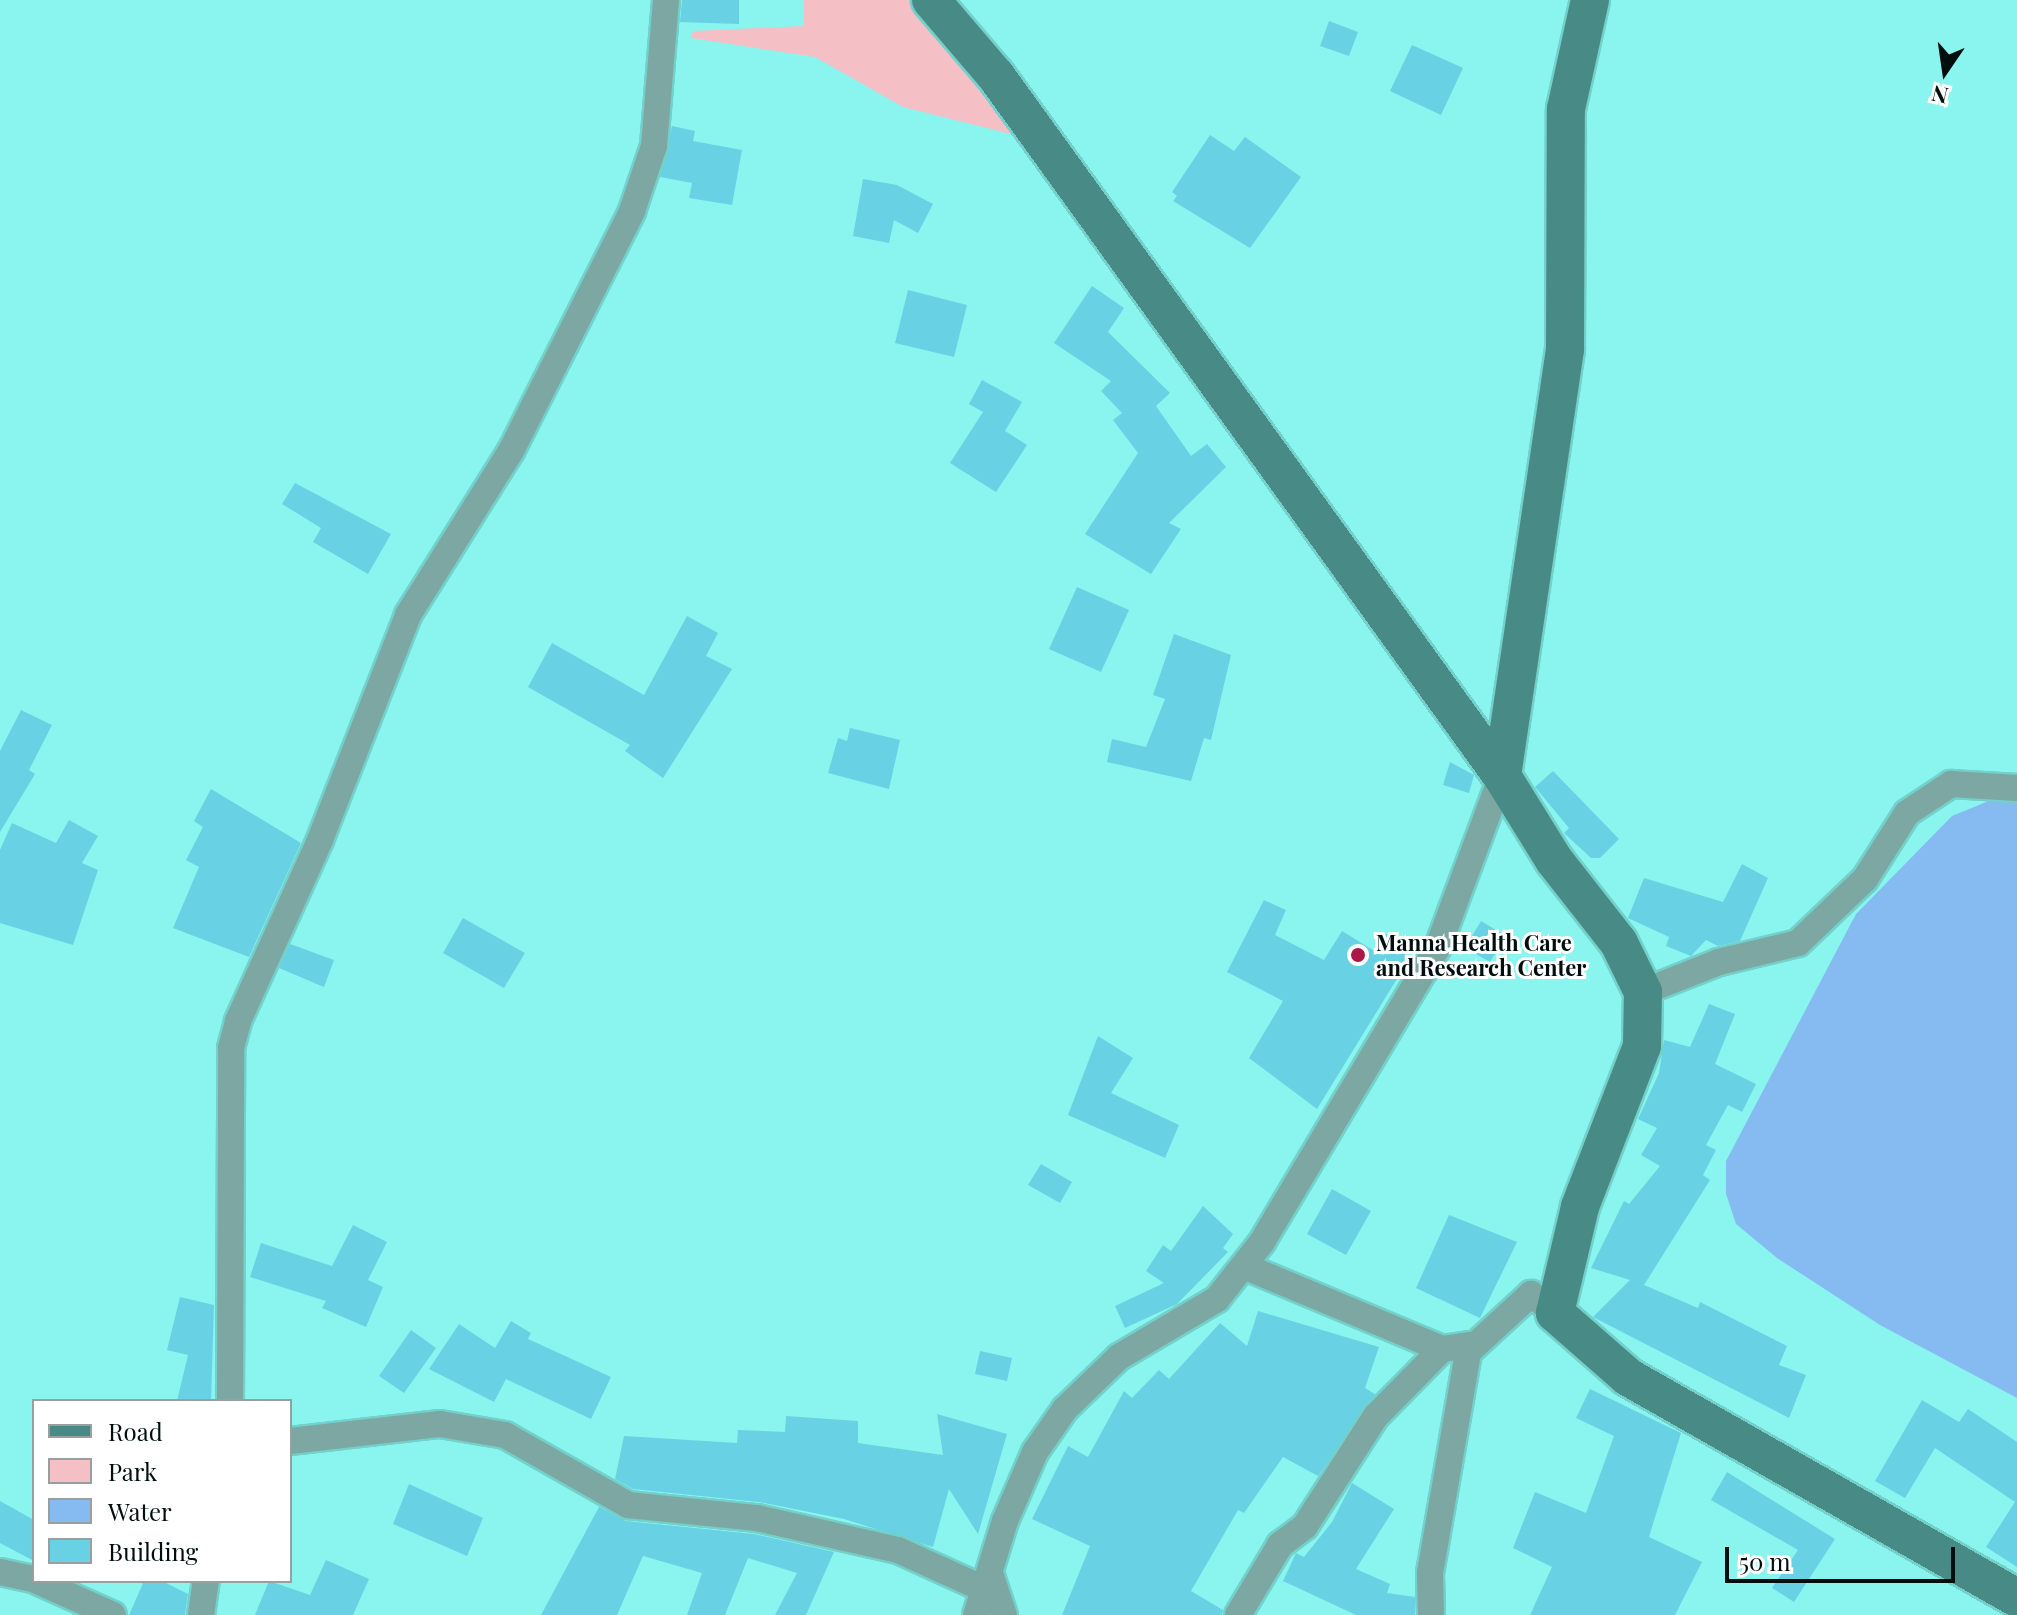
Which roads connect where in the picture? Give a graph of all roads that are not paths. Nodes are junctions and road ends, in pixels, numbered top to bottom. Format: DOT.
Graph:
graph roads {
  1 [pos="666,0"];
  2 [pos="931,0"];
  3 [pos="1590,0"];
  4 [pos="1502,776"];
  5 [pos="2017,788"];
  6 [pos="1643,992"];
  7 [pos="1246,1267"];
  8 [pos="1555,1313"];
  9 [pos="1471,1345"];
  10 [pos="1442,1349"];
  11 [pos="230,1399"];
  12 [pos="292,1441"];
  13 [pos="0,1572"];
  14 [pos="987,1578"];
  15 [pos="32,1579"];
  16 [pos="43,1583"];
  17 [pos="206,1583"];
  18 [pos="2017,1598"];
  19 [pos="113,1615"];
  20 [pos="201,1615"];
  21 [pos="976,1615"];
  22 [pos="1004,1615"];
  23 [pos="1238,1615"];
  24 [pos="1431,1615"];
  1 -- 11 [label="street"];
  2 -- 4 [label="main road"];
  3 -- 4 [label="main road"];
  4 -- 6 [label="main road"];
  4 -- 7 [label="street"];
  5 -- 6 [label="street"];
  6 -- 8 [label="main road"];
  7 -- 10 [label="street"];
  7 -- 14 [label="street"];
  8 -- 9 [label="street"];
  8 -- 18 [label="main road"];
  9 -- 10 [label="street"];
  9 -- 24 [label="street"];
  10 -- 23 [label="street"];
  12 -- 14 [label="street"];
  13 -- 15 [label="street"];
  14 -- 21 [label="street"];
  14 -- 22 [label="street"];
  16 -- 19 [label="street"];
  17 -- 20 [label="street"];
}
